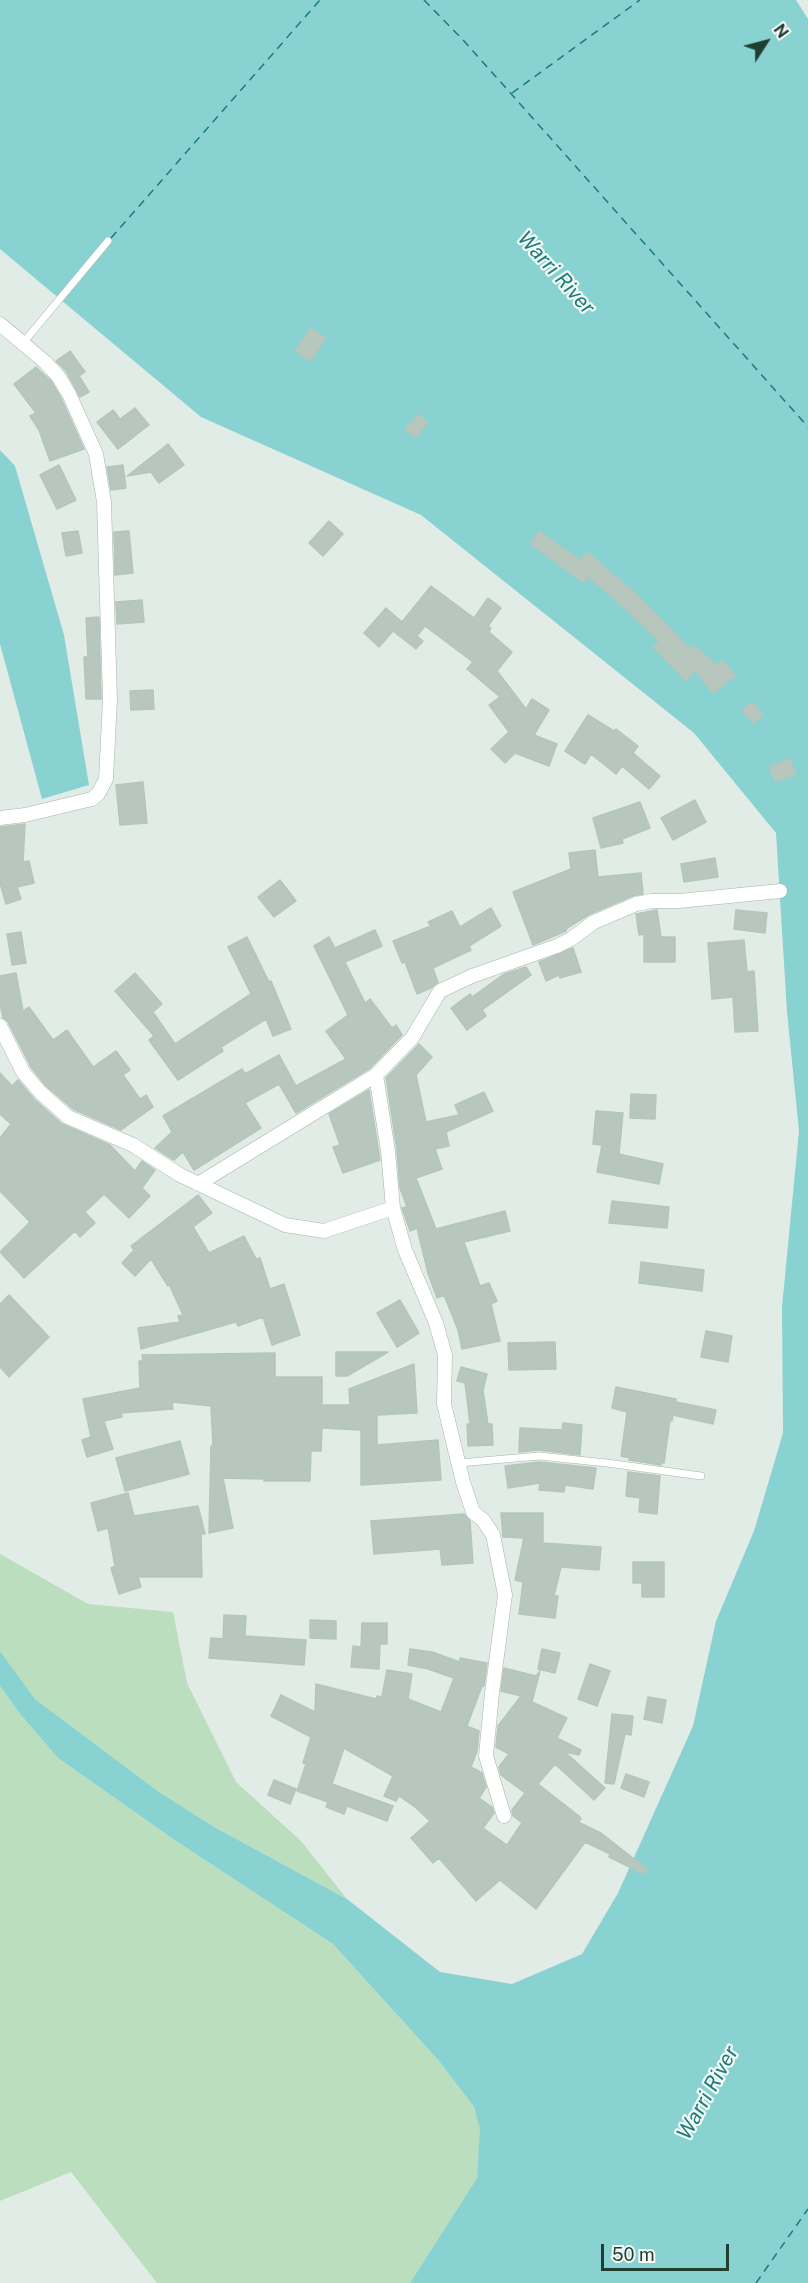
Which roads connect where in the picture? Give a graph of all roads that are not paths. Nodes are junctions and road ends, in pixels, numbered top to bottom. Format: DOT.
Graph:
graph roads {
  1 [pos="108,241"];
  2 [pos="0,324"];
  3 [pos="23,343"];
  4 [pos="0,818"];
  5 [pos="780,891"];
  6 [pos="0,1026"];
  7 [pos="376,1075"];
  8 [pos="198,1184"];
  9 [pos="393,1208"];
  10 [pos="459,1463"];
  11 [pos="701,1476"];
  12 [pos="504,1816"];
  1 -- 3 [label="lane"];
  2 -- 3 [label="street"];
  3 -- 4 [label="street"];
  5 -- 7 [label="street"];
  6 -- 8 [label="street"];
  7 -- 8 [label="street"];
  7 -- 9 [label="street"];
  8 -- 9 [label="street"];
  9 -- 10 [label="street"];
  10 -- 11 [label="lane"];
  10 -- 12 [label="street"];
}
